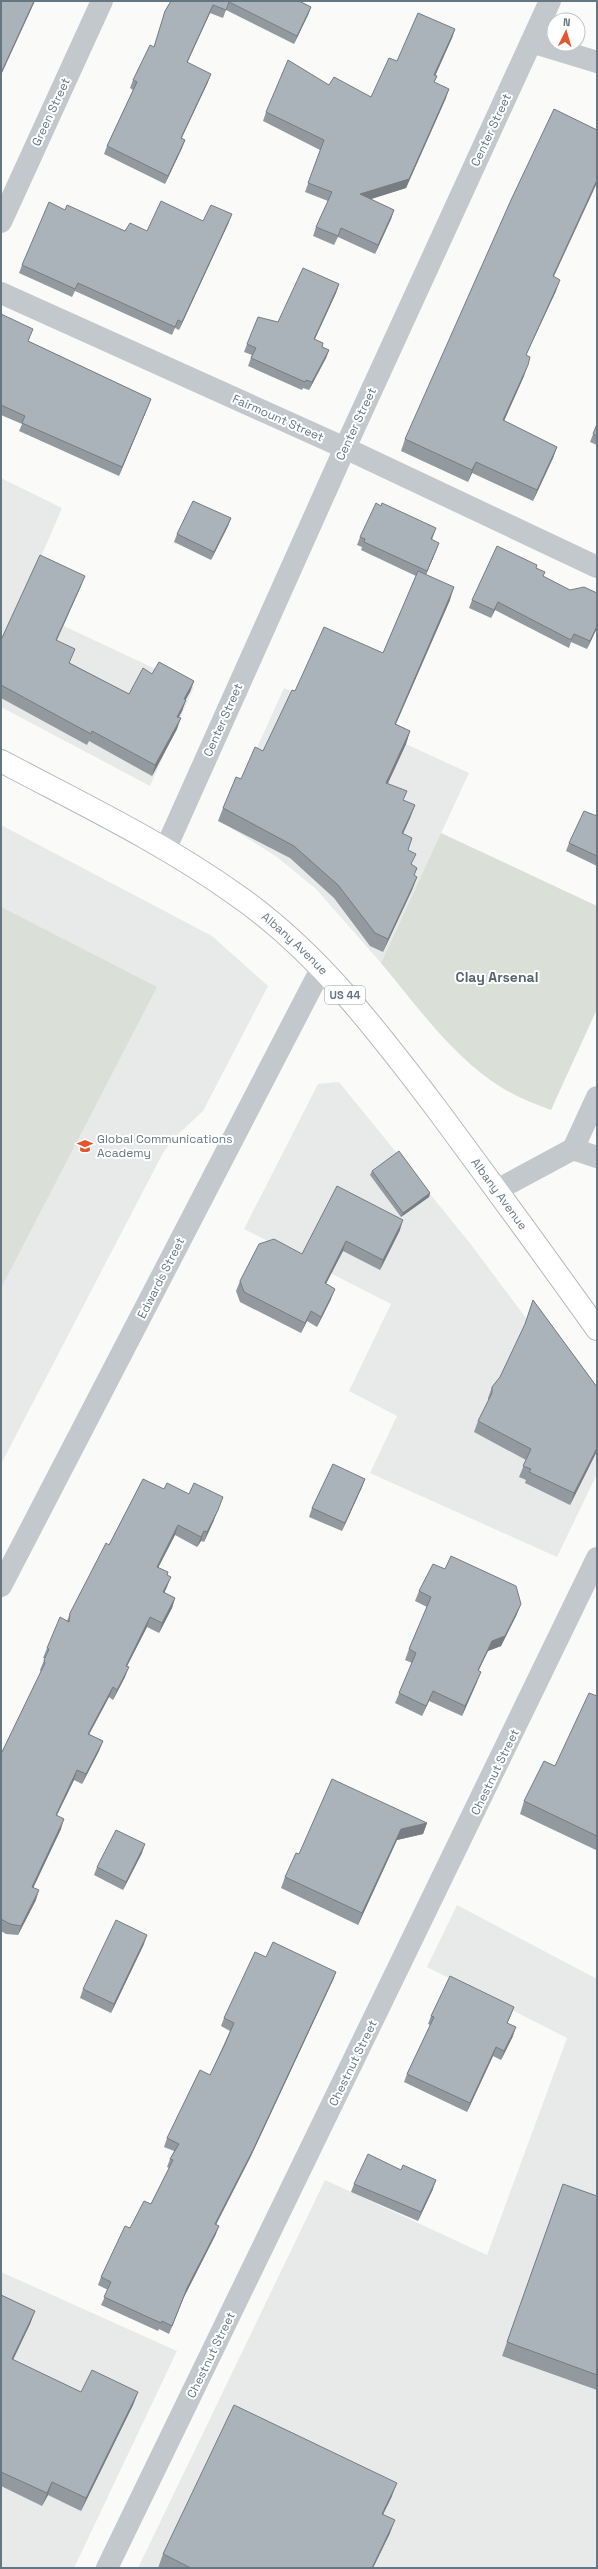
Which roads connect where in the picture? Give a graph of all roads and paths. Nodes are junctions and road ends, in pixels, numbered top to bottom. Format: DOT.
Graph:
graph roads {
  1 [pos="102,1"];
  2 [pos="550,1"];
  3 [pos="531,42"];
  4 [pos="597,62"];
  5 [pos="1,222"];
  6 [pos="1,293"];
  7 [pos="345,448"];
  8 [pos="597,567"];
  9 [pos="1,761"];
  10 [pos="165,850"];
  11 [pos="321,969"];
  12 [pos="597,1097"];
  13 [pos="573,1149"];
  14 [pos="597,1157"];
  15 [pos="497,1190"];
  16 [pos="597,1329"];
  17 [pos="597,1558"];
  18 [pos="1,1586"];
  19 [pos="107,2568"];
  1 -- 5 [label="street, Green Street"];
  2 -- 3 [label="street, Center Street"];
  3 -- 4 [label="street"];
  3 -- 7 [label="street, Center Street"];
  6 -- 7 [label="street, Fairmount Street"];
  7 -- 8 [label="street, Fairmount Street"];
  7 -- 10 [label="street, Center Street"];
  9 -- 10 [label="highway, Albany Avenue / US 44"];
  10 -- 11 [label="highway, Albany Avenue / US 44"];
  11 -- 15 [label="highway, Albany Avenue / US 44"];
  11 -- 18 [label="street, Edwards Street"];
  12 -- 13 [label="street"];
  13 -- 14 [label="street"];
  13 -- 15 [label="street"];
  15 -- 16 [label="highway, Albany Avenue / US 44"];
  17 -- 19 [label="street, Chestnut Street"];
}
